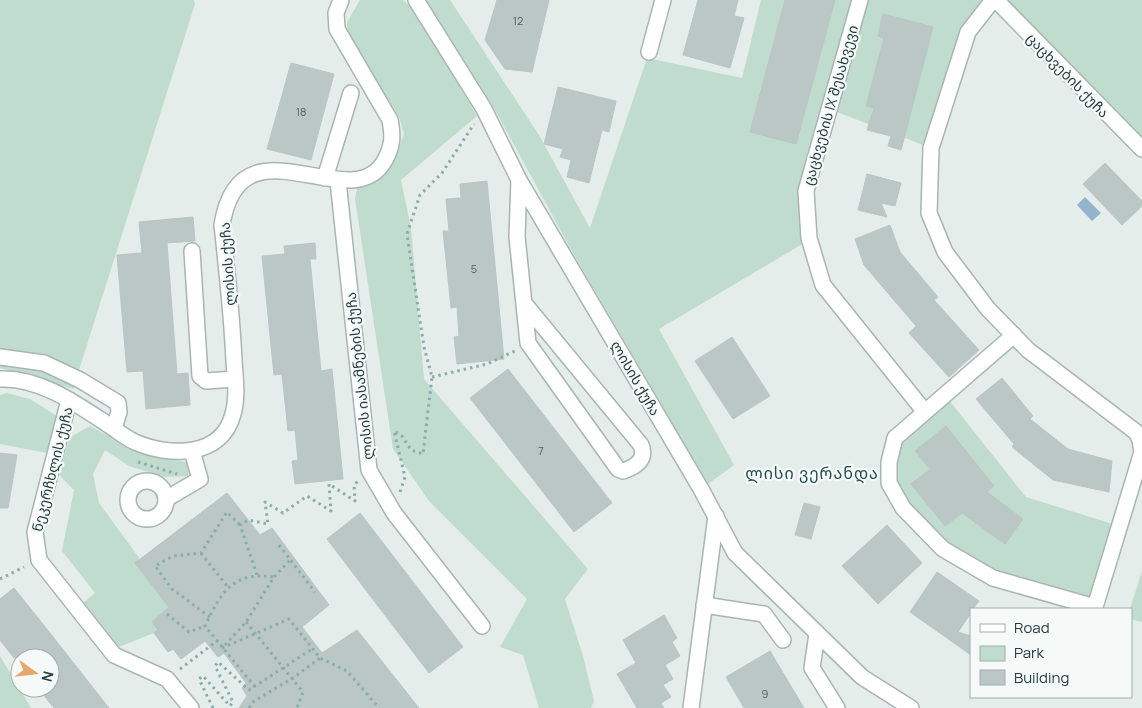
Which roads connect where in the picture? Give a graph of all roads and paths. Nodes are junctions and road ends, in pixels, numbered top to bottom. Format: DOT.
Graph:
graph roads {
  1 [pos="341,0"];
  2 [pos="416,0"];
  3 [pos="663,0"];
  4 [pos="860,0"];
  5 [pos="994,0"];
  6 [pos="649,52"];
  7 [pos="351,93"];
  8 [pos="484,109"];
  9 [pos="1142,149"];
  10 [pos="332,180"];
  11 [pos="520,180"];
  12 [pos="192,251"];
  13 [pos="524,303"];
  14 [pos="1014,335"];
  15 [pos="521,347"];
  16 [pos="0,357"];
  17 [pos="432,377"];
  18 [pos="0,379"];
  19 [pos="235,379"];
  20 [pos="69,400"];
  21 [pos="925,412"];
  22 [pos="114,428"];
  23 [pos="192,452"];
  24 [pos="134,461"];
  25 [pos="197,468"];
  26 [pos="369,470"];
  27 [pos="166,499"];
  28 [pos="394,513"];
  29 [pos="716,516"];
  30 [pos="240,526"];
  31 [pos="279,545"];
  32 [pos="201,553"];
  33 [pos="39,560"];
  34 [pos="290,560"];
  35 [pos="258,575"];
  36 [pos="274,577"];
  37 [pos="0,579"];
  38 [pos="227,586"];
  39 [pos="315,592"];
  40 [pos="704,605"];
  41 [pos="167,614"];
  42 [pos="210,617"];
  43 [pos="246,622"];
  44 [pos="205,626"];
  45 [pos="482,626"];
  46 [pos="256,634"];
  47 [pos="817,634"];
  48 [pos="783,640"];
  49 [pos="217,641"];
  50 [pos="222,648"];
  51 [pos="312,649"];
  52 [pos="320,658"];
  53 [pos="181,668"];
  54 [pos="286,668"];
  55 [pos="293,678"];
  56 [pos="255,687"];
  57 [pos="191,708"];
  58 [pos="212,708"];
  59 [pos="248,708"];
  60 [pos="297,708"];
  61 [pos="379,708"];
  62 [pos="690,708"];
  63 [pos="837,708"];
  64 [pos="911,708"];
  1 -- 10 [label="street, ლისის ქუჩა"];
  2 -- 8 [label="street, ლისის ქუჩა"];
  3 -- 6 [label="street"];
  4 -- 21 [label="street, ცაცხვების IX შესახვევი"];
  5 -- 9 [label="street, ცაცხვების ქუჩა"];
  5 -- 14 [label="street"];
  7 -- 10 [label="street"];
  8 -- 11 [label="street, ლისის ქუჩა"];
  8 -- 17 [label="path"];
  10 -- 19 [label="street, ლისის ქუჩა"];
  10 -- 26 [label="street, ლისის იასამნების ქუჩა"];
  11 -- 13 [label="street"];
  11 -- 29 [label="street, ლისის ქუჩა"];
  12 -- 19 [label="street"];
  13 -- 13 [label="street"];
  14 -- 21 [label="street"];
  14 -- 21 [label="street"];
  15 -- 17 [label="path"];
  16 -- 22 [label="street"];
  17 -- 28 [label="path"];
  18 -- 20 [label="street, ლისის ქუჩა"];
  19 -- 23 [label="street, ლისის ქუჩა"];
  20 -- 22 [label="street, ლისის ქუჩა"];
  20 -- 33 [label="street, ნეკერჩხლის ქუჩა"];
  22 -- 23 [label="street, ლისის ქუჩა"];
  23 -- 25 [label="street"];
  24 -- 25 [label="path"];
  25 -- 27 [label="street"];
  26 -- 28 [label="street, ლისის იასამნების ქუჩა"];
  26 -- 30 [label="path"];
  28 -- 45 [label="street, ლისის იასამნების ქუჩა"];
  29 -- 40 [label="street"];
  29 -- 47 [label="street, ლისის ქუჩა"];
  30 -- 32 [label="path"];
  30 -- 35 [label="path"];
  31 -- 34 [label="path"];
  32 -- 38 [label="path"];
  32 -- 42 [label="path"];
  33 -- 37 [label="path"];
  33 -- 57 [label="street, ნეკერჩხლის ქუჩა"];
  34 -- 36 [label="path"];
  34 -- 39 [label="path"];
  35 -- 36 [label="path"];
  35 -- 38 [label="path"];
  36 -- 43 [label="path"];
  38 -- 42 [label="path"];
  40 -- 48 [label="street"];
  40 -- 62 [label="street"];
  41 -- 44 [label="path"];
  42 -- 44 [label="path"];
  43 -- 46 [label="path"];
  43 -- 50 [label="path"];
  44 -- 49 [label="path"];
  46 -- 50 [label="path"];
  46 -- 51 [label="path"];
  46 -- 54 [label="path"];
  47 -- 63 [label="street"];
  47 -- 64 [label="street, ლისის ქუჩა"];
  49 -- 50 [label="path"];
  49 -- 53 [label="path"];
  50 -- 56 [label="path"];
  51 -- 52 [label="path"];
  51 -- 54 [label="path"];
  52 -- 55 [label="path"];
  52 -- 61 [label="path"];
  54 -- 55 [label="path"];
  54 -- 56 [label="path"];
  55 -- 59 [label="path"];
  55 -- 60 [label="path"];
  56 -- 58 [label="path"];
}
